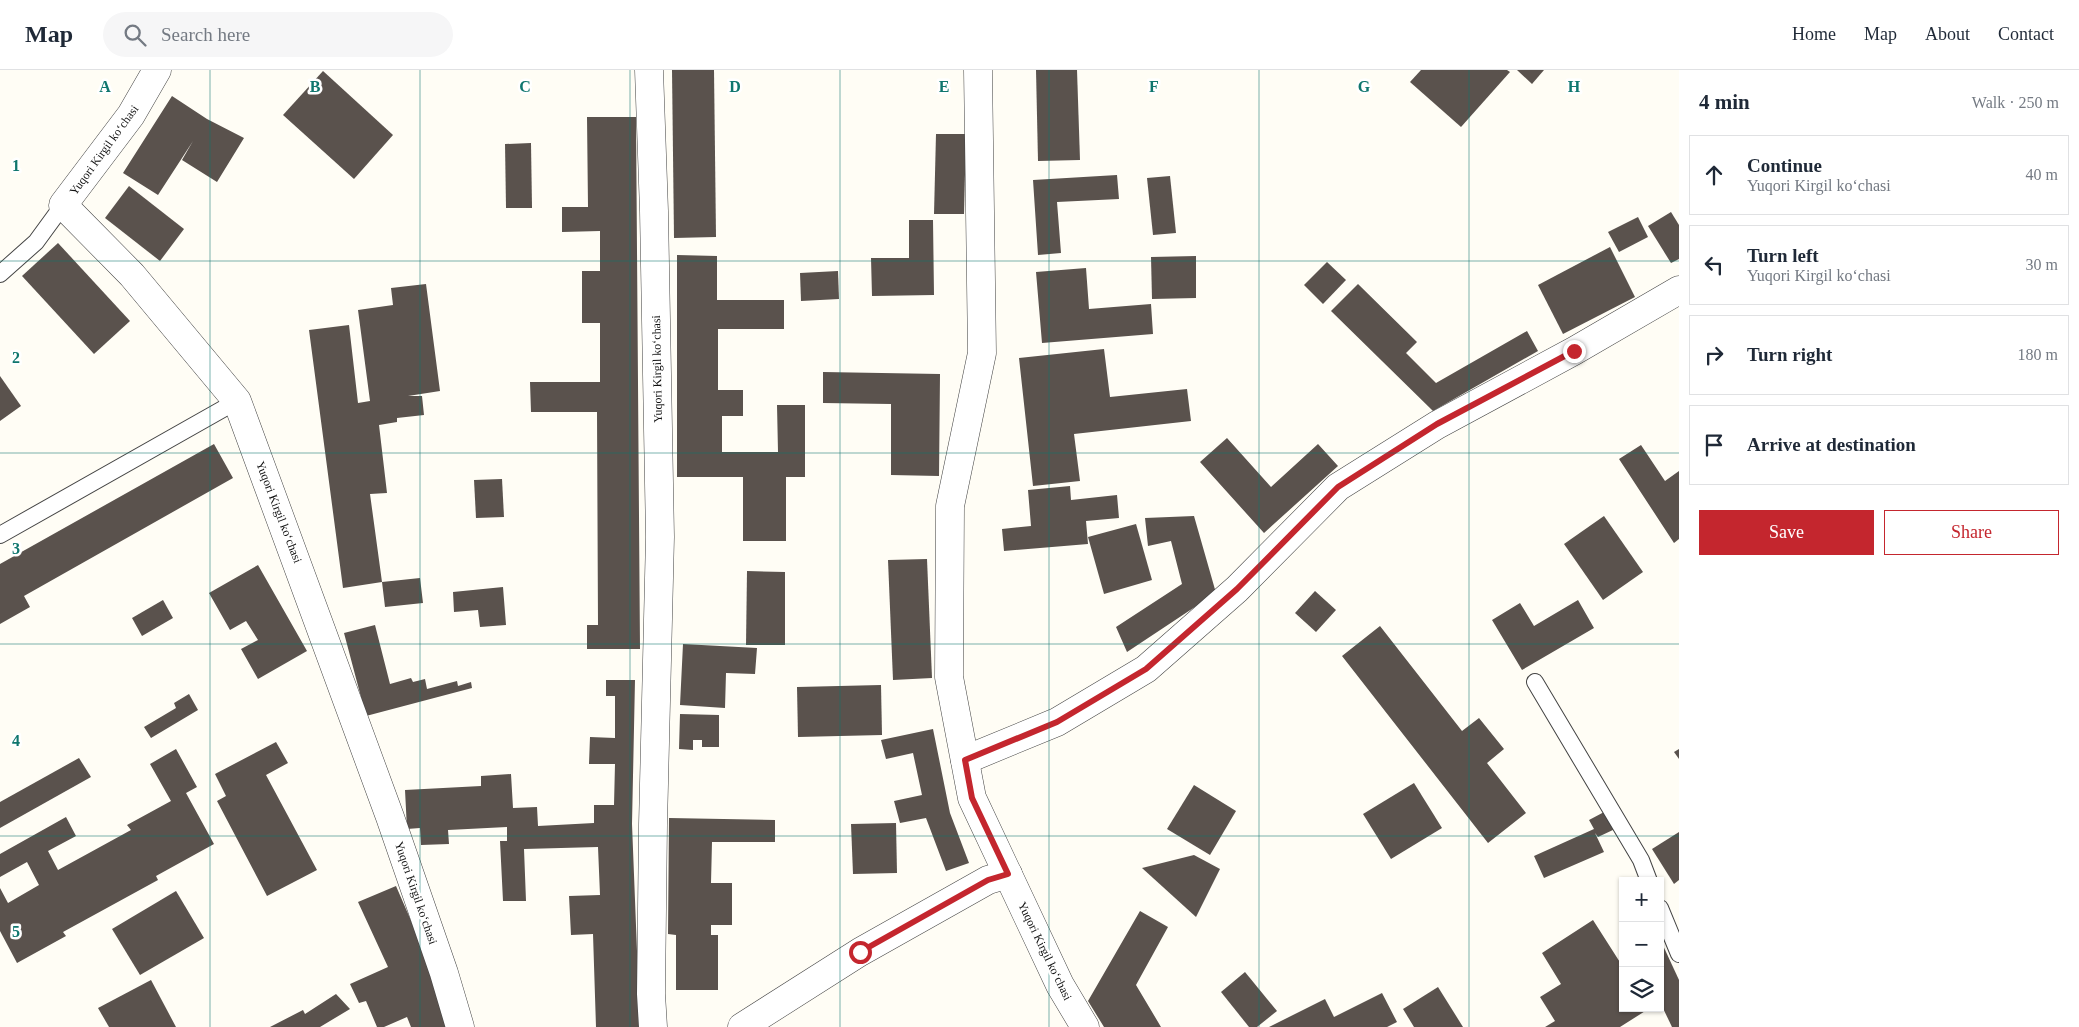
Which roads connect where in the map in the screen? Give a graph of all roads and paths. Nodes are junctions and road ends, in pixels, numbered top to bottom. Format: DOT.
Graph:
graph roads {
  1 [pos="157,70"];
  2 [pos="649,70"];
  3 [pos="978,70"];
  4 [pos="63,206"];
  5 [pos="0,274"];
  6 [pos="1679,290"];
  7 [pos="237,402"];
  8 [pos="0,535"];
  9 [pos="1535,682"];
  10 [pos="965,760"];
  11 [pos="1008,874"];
  12 [pos="1647,877"];
  13 [pos="1664,918"];
  14 [pos="1679,954"];
  15 [pos="460,1027"];
  16 [pos="653,1027"];
  17 [pos="742,1027"];
  18 [pos="1085,1027"];
  1 -- 4 [label="street, Yuqori Kirgil koʻchasi"];
  2 -- 16 [label="street, Yuqori Kirgil koʻchasi"];
  3 -- 10 [label="street, Yuqori Kirgil koʻchasi"];
  4 -- 5 [label="lane"];
  4 -- 7 [label="street, Yuqori Kirgil koʻchasi"];
  6 -- 10 [label="street"];
  7 -- 8 [label="lane"];
  7 -- 15 [label="street, Yuqori Kirgil koʻchasi"];
  9 -- 12 [label="lane"];
  10 -- 11 [label="street, Yuqori Kirgil koʻchasi"];
  11 -- 17 [label="street"];
  11 -- 18 [label="street, Yuqori Kirgil koʻchasi"];
  13 -- 14 [label="lane"];
}
